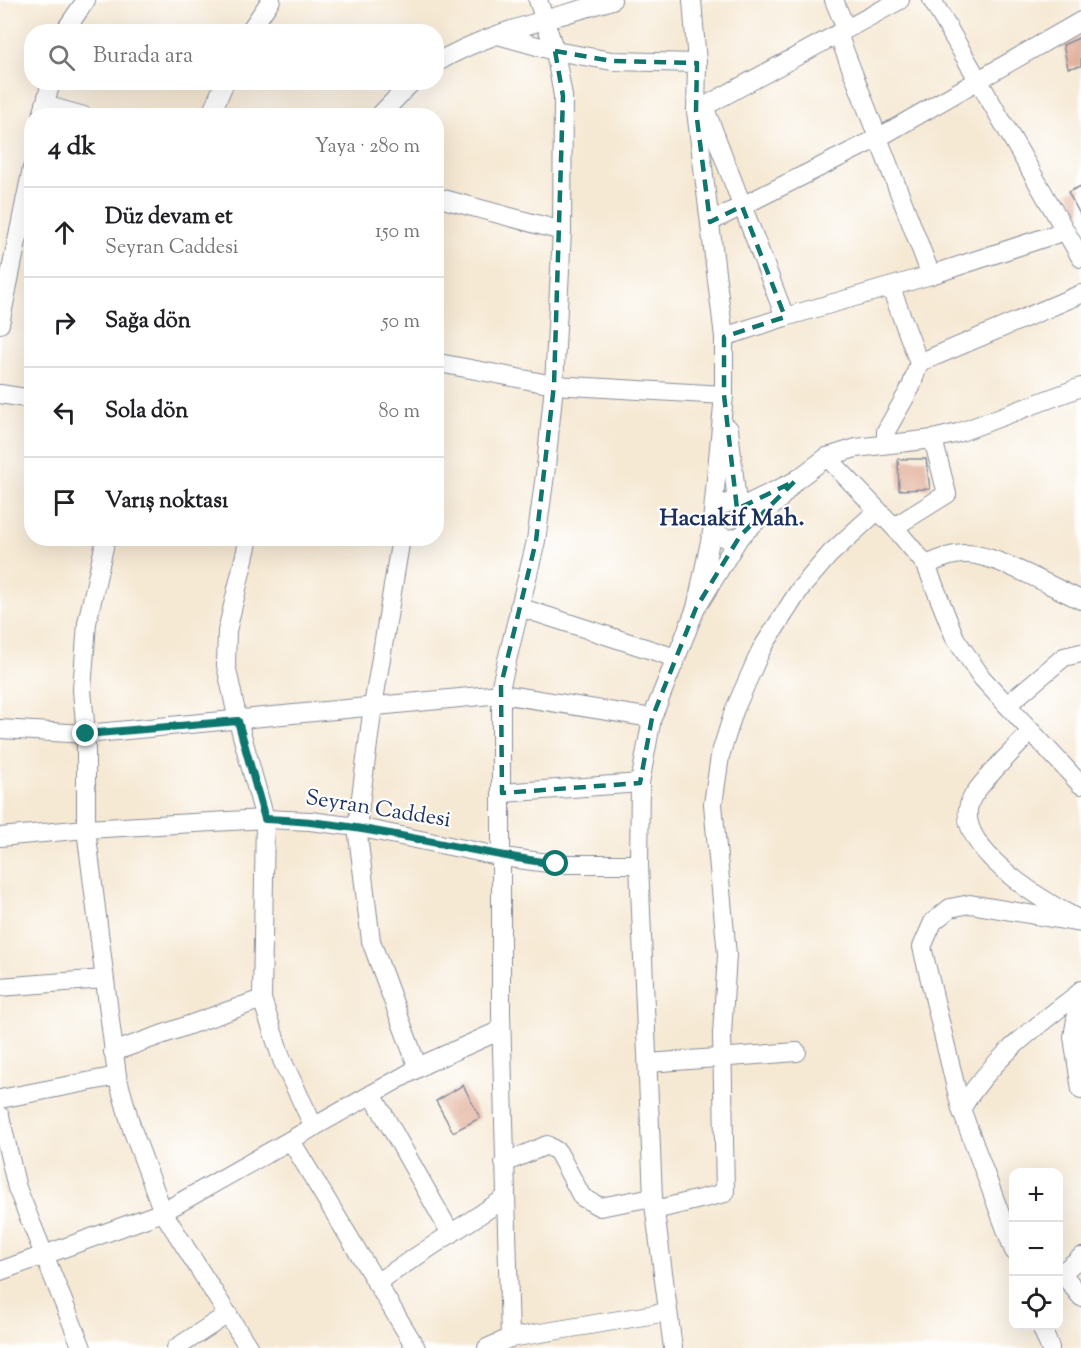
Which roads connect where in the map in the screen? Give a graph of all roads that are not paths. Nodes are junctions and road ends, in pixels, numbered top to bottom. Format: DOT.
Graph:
graph roads {
  1 [pos="86,0"];
  2 [pos="271,0"];
  3 [pos="538,0"];
  4 [pos="612,0"];
  5 [pos="692,0"];
  6 [pos="834,0"];
  7 [pos="900,0"];
  8 [pos="932,0"];
  9 [pos="1081,21"];
  10 [pos="545,22"];
  11 [pos="70,24"];
  12 [pos="254,24"];
  13 [pos="842,31"];
  14 [pos="498,34"];
  15 [pos="555,51"];
  16 [pos="444,58"];
  17 [pos="697,63"];
  18 [pos="977,81"];
  19 [pos="49,90"];
  20 [pos="221,90"];
  21 [pos="403,90"];
  22 [pos="44,108"];
  23 [pos="214,108"];
  24 [pos="387,108"];
  25 [pos="700,109"];
  26 [pos="878,138"];
  27 [pos="444,199"];
  28 [pos="742,206"];
  29 [pos="710,222"];
  30 [pos="562,231"];
  31 [pos="1065,231"];
  32 [pos="24,237"];
  33 [pos="1081,258"];
  34 [pos="931,275"];
  35 [pos="891,288"];
  36 [pos="3,290"];
  37 [pos="1081,294"];
  38 [pos="785,316"];
  39 [pos="0,324"];
  40 [pos="724,337"];
  41 [pos="919,363"];
  42 [pos="444,367"];
  43 [pos="554,385"];
  44 [pos="1081,387"];
  45 [pos="0,394"];
  46 [pos="724,395"];
  47 [pos="24,398"];
  48 [pos="933,439"];
  49 [pos="886,443"];
  50 [pos="828,457"];
  51 [pos="795,481"];
  52 [pos="740,505"];
  53 [pos="877,511"];
  54 [pos="714,519"];
  55 [pos="894,527"];
  56 [pos="743,533"];
  57 [pos="104,546"];
  58 [pos="247,546"];
  59 [pos="400,546"];
  60 [pos="926,566"];
  61 [pos="1081,600"];
  62 [pos="519,607"];
  63 [pos="696,609"];
  64 [pos="1081,652"];
  65 [pos="676,658"];
  66 [pos="501,694"];
  67 [pos="1007,705"];
  68 [pos="373,706"];
  69 [pos="652,718"];
  70 [pos="238,721"];
  71 [pos="0,729"];
  72 [pos="1031,731"];
  73 [pos="86,734"];
  74 [pos="640,783"];
  75 [pos="1081,784"];
  76 [pos="502,793"];
  77 [pos="265,819"];
  78 [pos="357,827"];
  79 [pos="86,829"];
  80 [pos="0,837"];
  81 [pos="503,857"];
  82 [pos="639,864"];
  83 [pos="1081,922"];
  84 [pos="104,979"];
  85 [pos="0,987"];
  86 [pos="1080,991"];
  87 [pos="262,999"];
  88 [pos="501,1030"];
  89 [pos="113,1052"];
  90 [pos="797,1053"];
  91 [pos="722,1058"];
  92 [pos="648,1063"];
  93 [pos="418,1068"];
  94 [pos="1078,1069"];
  95 [pos="117,1076"];
  96 [pos="1081,1090"];
  97 [pos="372,1094"];
  98 [pos="0,1100"];
  99 [pos="961,1109"];
  100 [pos="0,1116"];
  101 [pos="315,1127"];
  102 [pos="291,1141"];
  103 [pos="504,1163"];
  104 [pos="505,1198"];
  105 [pos="654,1203"];
  106 [pos="163,1212"];
  107 [pos="451,1234"];
  108 [pos="1009,1238"];
  109 [pos="46,1255"];
  110 [pos="1081,1257"];
  111 [pos="0,1271"];
  112 [pos="1063,1272"];
  113 [pos="1061,1276"];
  114 [pos="376,1283"];
  115 [pos="1081,1297"];
  116 [pos="668,1312"];
  117 [pos="228,1314"];
  118 [pos="510,1338"];
  119 [pos="82,1348"];
  120 [pos="176,1348"];
  121 [pos="249,1348"];
  122 [pos="416,1348"];
  123 [pos="487,1348"];
  124 [pos="673,1348"];
  1 -- 11 [label="street"];
  2 -- 12 [label="street"];
  3 -- 10 [label="street"];
  4 -- 10 [label="street"];
  5 -- 17 [label="street"];
  6 -- 13 [label="street"];
  7 -- 13 [label="street"];
  8 -- 18 [label="street"];
  9 -- 18 [label="street"];
  10 -- 14 [label="street"];
  10 -- 15 [label="street"];
  13 -- 25 [label="street"];
  13 -- 26 [label="street"];
  14 -- 15 [label="street"];
  14 -- 16 [label="street"];
  15 -- 17 [label="street"];
  15 -- 30 [label="street"];
  17 -- 25 [label="street"];
  18 -- 26 [label="street"];
  18 -- 31 [label="street"];
  19 -- 22 [label="street"];
  20 -- 23 [label="street"];
  21 -- 24 [label="street"];
  25 -- 28 [label="street"];
  25 -- 29 [label="street"];
  26 -- 28 [label="street"];
  26 -- 34 [label="street"];
  27 -- 30 [label="street"];
  28 -- 29 [label="street"];
  28 -- 38 [label="street"];
  29 -- 40 [label="street"];
  30 -- 43 [label="street"];
  31 -- 33 [label="street"];
  31 -- 34 [label="street"];
  32 -- 36 [label="street"];
  34 -- 35 [label="street"];
  35 -- 38 [label="street"];
  35 -- 41 [label="street"];
  36 -- 39 [label="street"];
  37 -- 41 [label="street"];
  38 -- 40 [label="street"];
  40 -- 46 [label="street"];
  41 -- 49 [label="street"];
  42 -- 43 [label="street"];
  43 -- 46 [label="street"];
  43 -- 62 [label="street"];
  44 -- 48 [label="street"];
  45 -- 47 [label="street"];
  46 -- 52 [label="street"];
  46 -- 54 [label="street"];
  48 -- 49 [label="street"];
  48 -- 55 [label="street"];
  49 -- 50 [label="street"];
  50 -- 51 [label="street"];
  50 -- 53 [label="street"];
  51 -- 52 [label="street"];
  51 -- 56 [label="street"];
  52 -- 54 [label="street"];
  52 -- 56 [label="street"];
  53 -- 55 [label="street"];
  53 -- 91 [label="street"];
  54 -- 56 [label="street"];
  54 -- 63 [label="street"];
  55 -- 60 [label="street"];
  56 -- 63 [label="street"];
  57 -- 73 [label="street"];
  58 -- 70 [label="street"];
  59 -- 68 [label="street"];
  60 -- 61 [label="street"];
  60 -- 67 [label="street"];
  62 -- 65 [label="street"];
  62 -- 66 [label="street"];
  63 -- 65 [label="street"];
  64 -- 67 [label="street"];
  65 -- 69 [label="street"];
  66 -- 68 [label="street"];
  66 -- 69 [label="street"];
  66 -- 76 [label="street"];
  67 -- 72 [label="street"];
  68 -- 70 [label="street"];
  68 -- 78 [label="street"];
  69 -- 74 [label="street"];
  70 -- 73 [label="street"];
  70 -- 77 [label="street"];
  71 -- 73 [label="street"];
  72 -- 75 [label="street"];
  72 -- 83 [label="street"];
  73 -- 79 [label="street"];
  74 -- 76 [label="street"];
  74 -- 82 [label="street"];
  76 -- 81 [label="street"];
  77 -- 78 [label="street, Seyran Caddesi"];
  77 -- 79 [label="street, Seyran Caddesi"];
  77 -- 87 [label="street"];
  78 -- 81 [label="street, Seyran Caddesi"];
  78 -- 93 [label="street"];
  79 -- 80 [label="street, Seyran Caddesi"];
  79 -- 84 [label="street"];
  81 -- 82 [label="street, Seyran Caddesi"];
  81 -- 88 [label="street"];
  82 -- 92 [label="street"];
  83 -- 99 [label="street"];
  84 -- 85 [label="street"];
  84 -- 89 [label="street"];
  86 -- 94 [label="street"];
  86 -- 99 [label="street"];
  87 -- 89 [label="street"];
  87 -- 101 [label="street"];
  88 -- 93 [label="street"];
  88 -- 103 [label="street"];
  89 -- 95 [label="street"];
  90 -- 91 [label="street"];
  91 -- 92 [label="street"];
  91 -- 105 [label="street"];
  92 -- 105 [label="street"];
  93 -- 97 [label="street"];
  94 -- 96 [label="street"];
  95 -- 98 [label="street"];
  95 -- 106 [label="street"];
  97 -- 101 [label="street"];
  97 -- 107 [label="street"];
  99 -- 108 [label="street"];
  100 -- 109 [label="street"];
  101 -- 102 [label="street"];
  102 -- 106 [label="street"];
  102 -- 114 [label="street"];
  103 -- 104 [label="street"];
  103 -- 105 [label="street"];
  104 -- 107 [label="street"];
  104 -- 118 [label="street"];
  105 -- 116 [label="street"];
  106 -- 109 [label="street"];
  106 -- 117 [label="street"];
  107 -- 114 [label="street"];
  109 -- 111 [label="street"];
  109 -- 119 [label="street"];
  110 -- 112 [label="street"];
  113 -- 115 [label="street"];
  114 -- 122 [label="street"];
  116 -- 118 [label="street"];
  116 -- 124 [label="street"];
  117 -- 120 [label="street"];
  117 -- 121 [label="street"];
  118 -- 123 [label="street"];
}
